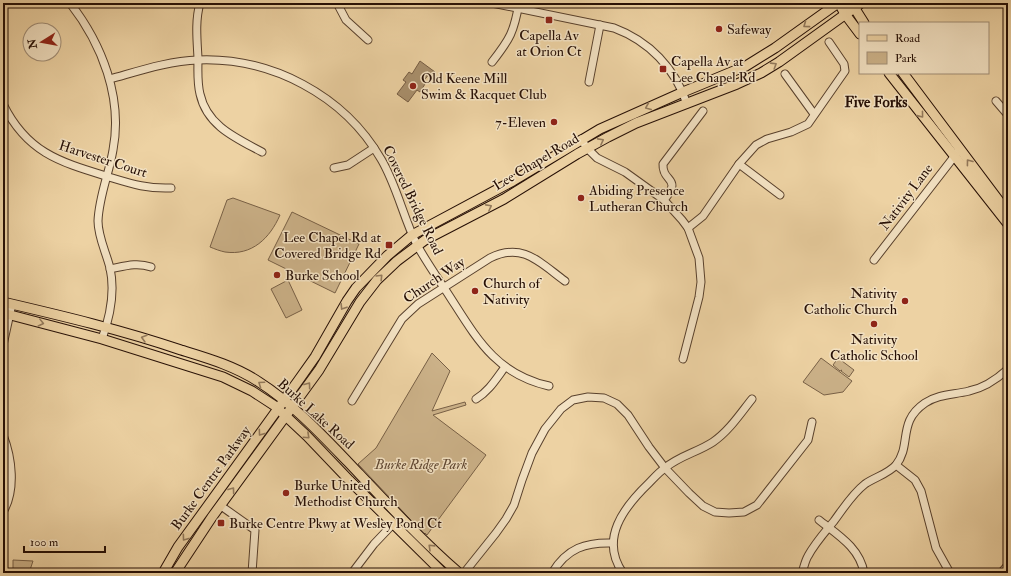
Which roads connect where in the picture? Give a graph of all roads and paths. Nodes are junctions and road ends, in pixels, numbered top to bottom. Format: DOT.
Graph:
graph roads {
  1 [pos="70,3"];
  2 [pos="200,3"];
  3 [pos="337,3"];
  4 [pos="492,3"];
  5 [pos="838,3"];
  6 [pos="856,5"];
  7 [pos="519,6"];
  8 [pos="845,14"];
  9 [pos="864,22"];
  10 [pos="600,25"];
  11 [pos="859,33"];
  12 [pos="368,40"];
  13 [pos="829,42"];
  14 [pos="198,60"];
  15 [pos="492,62"];
  16 [pos="785,74"];
  17 [pos="890,74"];
  18 [pos="904,74"];
  19 [pos="110,79"];
  20 [pos="589,82"];
  21 [pos="683,92"];
  22 [pos="996,101"];
  23 [pos="3,104"];
  24 [pos="687,104"];
  25 [pos="703,111"];
  26 [pos="814,114"];
  27 [pos="1008,116"];
  28 [pos="582,139"];
  29 [pos="374,148"];
  30 [pos="588,148"];
  31 [pos="262,152"];
  32 [pos="957,152"];
  33 [pos="739,164"];
  34 [pos="334,168"];
  35 [pos="106,176"];
  36 [pos="171,188"];
  37 [pos="780,195"];
  38 [pos="664,200"];
  39 [pos="1008,213"];
  40 [pos="1008,224"];
  41 [pos="688,228"];
  42 [pos="412,235"];
  43 [pos="417,245"];
  44 [pos="874,260"];
  45 [pos="151,267"];
  46 [pos="110,269"];
  47 [pos="565,281"];
  48 [pos="444,287"];
  49 [pos="8,303"];
  50 [pos="6,314"];
  51 [pos="106,327"];
  52 [pos="102,339"];
  53 [pos="3,345"];
  54 [pos="683,359"];
  55 [pos="505,367"];
  56 [pos="1008,369"];
  57 [pos="549,386"];
  58 [pos="476,399"];
  59 [pos="752,399"];
  60 [pos="352,401"];
  61 [pos="281,405"];
  62 [pos="292,408"];
  63 [pos="285,416"];
  64 [pos="812,422"];
  65 [pos="4,438"];
  66 [pos="896,465"];
  67 [pos="665,468"];
  68 [pos="221,506"];
  69 [pos="3,512"];
  70 [pos="819,520"];
  71 [pos="393,524"];
  72 [pos="829,528"];
  73 [pos="613,543"];
  74 [pos="1008,565"];
  75 [pos="163,573"];
  76 [pos="174,573"];
  77 [pos="252,573"];
  78 [pos="352,573"];
  79 [pos="443,573"];
  80 [pos="459,573"];
  81 [pos="464,573"];
  82 [pos="552,573"];
  83 [pos="623,573"];
  84 [pos="802,573"];
  85 [pos="864,573"];
  86 [pos="950,573"];
  87 [pos="1001,573"];
  1 -- 19 [label="street"];
  2 -- 14 [label="street"];
  3 -- 12 [label="street"];
  4 -- 7 [label="street"];
  5 -- 8 [label="main road"];
  5 -- 21 [label="main road, Lee Chapel Road, one-way"];
  6 -- 8 [label="main road, Lee Chapel Road"];
  6 -- 9 [label="main road"];
  7 -- 10 [label="street"];
  7 -- 15 [label="street"];
  8 -- 11 [label="main road"];
  24 -- 8 [label="main road, Lee Chapel Road, one-way"];
  10 -- 20 [label="street"];
  10 -- 21 [label="street"];
  13 -- 26 [label="street"];
  14 -- 19 [label="street, Covered Bridge Road"];
  14 -- 29 [label="street, Covered Bridge Road"];
  14 -- 31 [label="street"];
  16 -- 26 [label="street"];
  17 -- 32 [label="main road, one-way"];
  18 -- 32 [label="main road"];
  19 -- 35 [label="street"];
  21 -- 24 [label="street"];
  21 -- 28 [label="main road, Lee Chapel Road, one-way"];
  22 -- 27 [label="street"];
  23 -- 35 [label="street, Harvester Court"];
  30 -- 24 [label="main road, Lee Chapel Road, one-way"];
  25 -- 38 [label="street"];
  26 -- 33 [label="street"];
  28 -- 30 [label="street"];
  28 -- 42 [label="main road, Lee Chapel Road"];
  29 -- 34 [label="street"];
  29 -- 42 [label="street, Covered Bridge Road"];
  30 -- 38 [label="street"];
  43 -- 30 [label="main road, Lee Chapel Road, one-way"];
  39 -- 32 [label="main road, one-way"];
  32 -- 40 [label="main road"];
  32 -- 44 [label="street, Nativity Lane"];
  33 -- 37 [label="street"];
  33 -- 41 [label="street"];
  35 -- 36 [label="street, Harvester Court"];
  35 -- 46 [label="street"];
  38 -- 41 [label="street"];
  41 -- 54 [label="street"];
  42 -- 43 [label="street, Covered Bridge Road"];
  42 -- 61 [label="main road, Lee Chapel Road, one-way"];
  43 -- 48 [label="street, Covered Bridge Road"];
  62 -- 43 [label="main road, Lee Chapel Road, one-way"];
  45 -- 46 [label="street"];
  46 -- 51 [label="street"];
  47 -- 48 [label="street, Church Way"];
  48 -- 55 [label="street, Covered Bridge Road"];
  48 -- 60 [label="street, Church Way"];
  49 -- 50 [label="street"];
  49 -- 51 [label="main road, Burke Lake Road"];
  50 -- 52 [label="main road, Burke Lake Road, one-way"];
  50 -- 53 [label="street"];
  51 -- 52 [label="street"];
  61 -- 51 [label="main road, Burke Lake Road, one-way"];
  52 -- 61 [label="main road, Burke Lake Road"];
  55 -- 57 [label="street, Covered Bridge Road"];
  55 -- 58 [label="street"];
  56 -- 66 [label="street"];
  59 -- 67 [label="street"];
  61 -- 62 [label="main road, Burke Lake Road"];
  61 -- 63 [label="main road, Burke Lake Road"];
  61 -- 75 [label="main road, Burke Centre Parkway, one-way"];
  62 -- 63 [label="main road, Lee Chapel Road"];
  80 -- 62 [label="main road, Burke Lake Road, one-way"];
  68 -- 63 [label="main road, Burke Centre Parkway, one-way"];
  63 -- 71 [label="main road, Burke Lake Road, one-way"];
  64 -- 67 [label="street"];
  65 -- 69 [label="street"];
  66 -- 72 [label="street"];
  66 -- 86 [label="street"];
  67 -- 73 [label="street"];
  67 -- 81 [label="street"];
  68 -- 76 [label="main road, Burke Centre Parkway"];
  68 -- 77 [label="street"];
  70 -- 72 [label="street"];
  71 -- 78 [label="street"];
  71 -- 79 [label="main road, Burke Lake Road"];
  72 -- 84 [label="street"];
  72 -- 85 [label="street"];
  73 -- 82 [label="street"];
  73 -- 83 [label="street"];
  74 -- 87 [label="street"];
}
